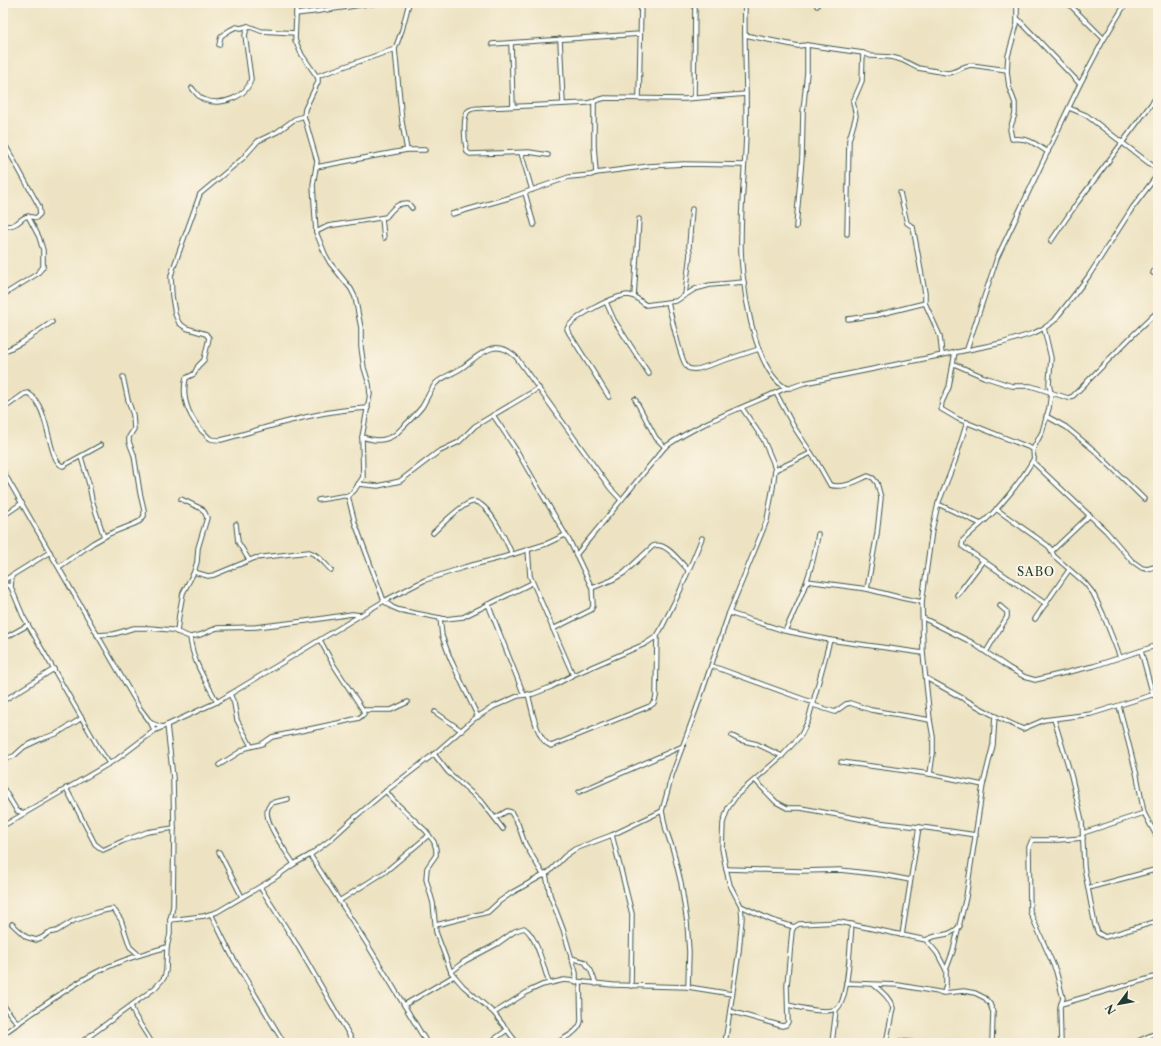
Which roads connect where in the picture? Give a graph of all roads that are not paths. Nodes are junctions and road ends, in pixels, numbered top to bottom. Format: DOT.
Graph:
graph roads {
  1 [pos="296,3"];
  2 [pos="346,3"];
  3 [pos="377,3"];
  4 [pos="409,3"];
  5 [pos="640,3"];
  6 [pos="695,3"];
  7 [pos="745,3"];
  8 [pos="1017,3"];
  9 [pos="1068,3"];
  10 [pos="1126,3"];
  11 [pos="352,5"];
  12 [pos="296,14"];
  13 [pos="1018,20"];
  14 [pos="248,26"];
  15 [pos="295,33"];
  16 [pos="640,34"];
  17 [pos="745,35"];
  18 [pos="560,39"];
  19 [pos="1104,39"];
  20 [pos="510,43"];
  21 [pos="492,44"];
  22 [pos="219,45"];
  23 [pos="807,46"];
  24 [pos="395,49"];
  25 [pos="863,53"];
  26 [pos="1007,70"];
  27 [pos="317,76"];
  28 [pos="1080,84"];
  29 [pos="192,88"];
  30 [pos="746,94"];
  31 [pos="1158,95"];
  32 [pos="639,98"];
  33 [pos="694,98"];
  34 [pos="594,102"];
  35 [pos="563,104"];
  36 [pos="513,106"];
  37 [pos="1069,108"];
  38 [pos="304,116"];
  39 [pos="3,141"];
  40 [pos="1122,143"];
  41 [pos="407,150"];
  42 [pos="425,150"];
  43 [pos="1048,152"];
  44 [pos="521,154"];
  45 [pos="548,155"];
  46 [pos="744,165"];
  47 [pos="316,167"];
  48 [pos="1158,170"];
  49 [pos="596,173"];
  50 [pos="1158,174"];
  51 [pos="532,190"];
  52 [pos="525,193"];
  53 [pos="900,193"];
  54 [pos="412,208"];
  55 [pos="692,209"];
  56 [pos="452,214"];
  57 [pos="28,216"];
  58 [pos="382,218"];
  59 [pos="639,219"];
  60 [pos="534,225"];
  61 [pos="3,226"];
  62 [pos="796,227"];
  63 [pos="316,232"];
  64 [pos="847,234"];
  65 [pos="384,238"];
  66 [pos="1052,241"];
  67 [pos="1158,263"];
  68 [pos="1153,273"];
  69 [pos="744,282"];
  70 [pos="3,295"];
  71 [pos="685,295"];
  72 [pos="634,296"];
  73 [pos="606,302"];
  74 [pos="668,303"];
  75 [pos="926,303"];
  76 [pos="1158,311"];
  77 [pos="848,319"];
  78 [pos="52,322"];
  79 [pos="1044,328"];
  80 [pos="759,349"];
  81 [pos="967,349"];
  82 [pos="3,352"];
  83 [pos="956,352"];
  84 [pos="942,355"];
  85 [pos="954,364"];
  86 [pos="649,374"];
  87 [pos="123,377"];
  88 [pos="539,388"];
  89 [pos="786,388"];
  90 [pos="776,393"];
  91 [pos="1051,393"];
  92 [pos="609,397"];
  93 [pos="635,399"];
  94 [pos="368,408"];
  95 [pos="742,408"];
  96 [pos="3,409"];
  97 [pos="493,415"];
  98 [pos="1046,416"];
  99 [pos="967,422"];
  100 [pos="362,437"];
  101 [pos="101,445"];
  102 [pos="665,447"];
  103 [pos="1033,449"];
  104 [pos="811,453"];
  105 [pos="81,457"];
  106 [pos="1034,458"];
  107 [pos="775,470"];
  108 [pos="3,471"];
  109 [pos="358,484"];
  110 [pos="348,496"];
  111 [pos="181,499"];
  112 [pos="1144,499"];
  113 [pos="318,500"];
  114 [pos="621,500"];
  115 [pos="22,503"];
  116 [pos="938,504"];
  117 [pos="996,509"];
  118 [pos="1090,515"];
  119 [pos="3,516"];
  120 [pos="236,524"];
  121 [pos="981,524"];
  122 [pos="433,533"];
  123 [pos="818,534"];
  124 [pos="565,535"];
  125 [pos="104,537"];
  126 [pos="702,538"];
  127 [pos="528,549"];
  128 [pos="1052,551"];
  129 [pos="50,552"];
  130 [pos="512,554"];
  131 [pos="576,555"];
  132 [pos="249,560"];
  133 [pos="983,561"];
  134 [pos="1158,566"];
  135 [pos="59,567"];
  136 [pos="331,570"];
  137 [pos="688,570"];
  138 [pos="1069,570"];
  139 [pos="194,572"];
  140 [pos="12,575"];
  141 [pos="807,581"];
  142 [pos="3,582"];
  143 [pos="532,583"];
  144 [pos="11,587"];
  145 [pos="592,588"];
  146 [pos="867,589"];
  147 [pos="957,595"];
  148 [pos="384,601"];
  149 [pos="922,602"];
  150 [pos="488,604"];
  151 [pos="1046,604"];
  152 [pos="1000,606"];
  153 [pos="729,613"];
  154 [pos="362,615"];
  155 [pos="440,618"];
  156 [pos="923,618"];
  157 [pos="1035,619"];
  158 [pos="28,625"];
  159 [pos="553,628"];
  160 [pos="785,631"];
  161 [pos="177,632"];
  162 [pos="97,635"];
  163 [pos="657,636"];
  164 [pos="190,637"];
  165 [pos="3,639"];
  166 [pos="320,640"];
  167 [pos="830,640"];
  168 [pos="1158,645"];
  169 [pos="1142,651"];
  170 [pos="986,652"];
  171 [pos="923,653"];
  172 [pos="1120,657"];
  173 [pos="712,666"];
  174 [pos="54,670"];
  175 [pos="573,675"];
  176 [pos="926,678"];
  177 [pos="1158,693"];
  178 [pos="230,694"];
  179 [pos="526,695"];
  180 [pos="1153,695"];
  181 [pos="3,701"];
  182 [pos="216,702"];
  183 [pos="408,702"];
  184 [pos="813,704"];
  185 [pos="1119,706"];
  186 [pos="363,710"];
  187 [pos="435,712"];
  188 [pos="995,716"];
  189 [pos="478,717"];
  190 [pos="82,718"];
  191 [pos="1054,719"];
  192 [pos="930,720"];
  193 [pos="151,723"];
  194 [pos="167,725"];
  195 [pos="162,727"];
  196 [pos="154,731"];
  197 [pos="462,731"];
  198 [pos="732,736"];
  199 [pos="251,746"];
  200 [pos="683,746"];
  201 [pos="434,754"];
  202 [pos="782,756"];
  203 [pos="3,760"];
  204 [pos="841,762"];
  205 [pos="109,763"];
  206 [pos="219,765"];
  207 [pos="930,774"];
  208 [pos="755,780"];
  209 [pos="983,785"];
  210 [pos="3,788"];
  211 [pos="66,788"];
  212 [pos="386,791"];
  213 [pos="579,792"];
  214 [pos="288,799"];
  215 [pos="662,811"];
  216 [pos="25,813"];
  217 [pos="1144,813"];
  218 [pos="495,818"];
  219 [pos="3,826"];
  220 [pos="919,827"];
  221 [pos="174,828"];
  222 [pos="503,829"];
  223 [pos="429,835"];
  224 [pos="612,835"];
  225 [pos="976,835"];
  226 [pos="1083,835"];
  227 [pos="1158,839"];
  228 [pos="219,852"];
  229 [pos="310,855"];
  230 [pos="294,864"];
  231 [pos="726,869"];
  232 [pos="1158,869"];
  233 [pos="545,875"];
  234 [pos="910,880"];
  235 [pos="260,887"];
  236 [pos="1088,888"];
  237 [pos="242,897"];
  238 [pos="339,901"];
  239 [pos="741,906"];
  240 [pos="211,914"];
  241 [pos="170,920"];
  242 [pos="1158,921"];
  243 [pos="12,924"];
  244 [pos="852,924"];
  245 [pos="436,925"];
  246 [pos="960,925"];
  247 [pos="794,927"];
  248 [pos="902,934"];
  249 [pos="926,940"];
  250 [pos="167,947"];
  251 [pos="139,955"];
  252 [pos="571,958"];
  253 [pos="946,970"];
  254 [pos="453,974"];
  255 [pos="1158,976"];
  256 [pos="578,982"];
  257 [pos="549,983"];
  258 [pos="846,983"];
  259 [pos="596,984"];
  260 [pos="874,985"];
  261 [pos="630,986"];
  262 [pos="688,987"];
  263 [pos="944,993"];
  264 [pos="732,994"];
  265 [pos="1061,1004"];
  266 [pos="3,1005"];
  267 [pos="404,1005"];
  268 [pos="788,1005"];
  269 [pos="131,1006"];
  270 [pos="836,1010"];
  271 [pos="730,1011"];
  272 [pos="494,1013"];
  273 [pos="19,1023"];
  274 [pos="508,1030"];
  275 [pos="1158,1032"];
  276 [pos="3,1034"];
  277 [pos="80,1043"];
  278 [pos="152,1043"];
  279 [pos="284,1043"];
  280 [pos="354,1043"];
  281 [pos="427,1043"];
  282 [pos="488,1043"];
  283 [pos="517,1043"];
  284 [pos="556,1043"];
  285 [pos="725,1043"];
  286 [pos="832,1043"];
  287 [pos="886,1043"];
  288 [pos="894,1043"];
  289 [pos="916,1043"];
  290 [pos="992,1043"];
  291 [pos="1061,1043"];
  292 [pos="1134,1043"];
  1 -- 12 [label="street"];
  2 -- 11 [label="street"];
  3 -- 11 [label="street"];
  4 -- 24 [label="street"];
  5 -- 16 [label="street"];
  6 -- 33 [label="street"];
  7 -- 17 [label="street"];
  8 -- 13 [label="street"];
  9 -- 19 [label="street"];
  10 -- 19 [label="street"];
  11 -- 12 [label="street"];
  12 -- 15 [label="street"];
  13 -- 26 [label="street"];
  13 -- 28 [label="street"];
  14 -- 15 [label="street"];
  14 -- 22 [label="street"];
  14 -- 29 [label="street"];
  15 -- 27 [label="street"];
  16 -- 18 [label="street"];
  16 -- 32 [label="street"];
  17 -- 23 [label="street"];
  17 -- 30 [label="street"];
  18 -- 20 [label="street"];
  18 -- 35 [label="street"];
  19 -- 28 [label="street"];
  20 -- 21 [label="street"];
  20 -- 36 [label="street"];
  23 -- 25 [label="street"];
  23 -- 62 [label="street"];
  24 -- 27 [label="street"];
  24 -- 41 [label="street"];
  25 -- 26 [label="street"];
  25 -- 64 [label="street"];
  26 -- 43 [label="street"];
  27 -- 38 [label="street"];
  28 -- 37 [label="street"];
  30 -- 33 [label="street"];
  30 -- 46 [label="street"];
  31 -- 40 [label="street"];
  32 -- 33 [label="street"];
  32 -- 34 [label="street"];
  34 -- 35 [label="street"];
  34 -- 49 [label="street"];
  35 -- 36 [label="street"];
  36 -- 44 [label="street"];
  37 -- 40 [label="street"];
  37 -- 43 [label="street"];
  38 -- 47 [label="street"];
  38 -- 94 [label="street"];
  39 -- 57 [label="street"];
  40 -- 48 [label="street"];
  40 -- 66 [label="street"];
  41 -- 42 [label="street"];
  41 -- 47 [label="street"];
  43 -- 81 [label="street"];
  44 -- 45 [label="street"];
  44 -- 51 [label="street"];
  46 -- 49 [label="street"];
  46 -- 69 [label="street"];
  47 -- 63 [label="street"];
  49 -- 51 [label="street"];
  50 -- 79 [label="street"];
  51 -- 52 [label="street"];
  52 -- 56 [label="street"];
  52 -- 60 [label="street"];
  53 -- 75 [label="street"];
  54 -- 58 [label="street"];
  55 -- 71 [label="street"];
  57 -- 61 [label="street"];
  57 -- 70 [label="street"];
  58 -- 63 [label="street"];
  58 -- 65 [label="street"];
  59 -- 72 [label="street"];
  63 -- 94 [label="street"];
  67 -- 68 [label="street"];
  69 -- 71 [label="street"];
  69 -- 80 [label="street"];
  71 -- 74 [label="street"];
  72 -- 73 [label="street"];
  72 -- 74 [label="street"];
  73 -- 86 [label="street"];
  73 -- 92 [label="street"];
  74 -- 80 [label="street"];
  75 -- 77 [label="street"];
  75 -- 84 [label="street"];
  76 -- 91 [label="street"];
  78 -- 82 [label="street"];
  79 -- 81 [label="street"];
  79 -- 91 [label="street"];
  80 -- 89 [label="street"];
  81 -- 83 [label="street"];
  83 -- 84 [label="street"];
  83 -- 85 [label="street"];
  84 -- 89 [label="street"];
  85 -- 91 [label="street"];
  85 -- 99 [label="street"];
  87 -- 125 [label="street"];
  88 -- 97 [label="street"];
  88 -- 100 [label="street"];
  88 -- 114 [label="street"];
  89 -- 90 [label="street"];
  90 -- 95 [label="street"];
  90 -- 104 [label="street"];
  91 -- 98 [label="street"];
  93 -- 102 [label="street"];
  94 -- 100 [label="street"];
  95 -- 102 [label="street"];
  95 -- 107 [label="street"];
  96 -- 105 [label="street"];
  97 -- 109 [label="street"];
  97 -- 124 [label="street"];
  98 -- 103 [label="street"];
  98 -- 112 [label="street"];
  99 -- 103 [label="street"];
  99 -- 116 [label="street"];
  100 -- 109 [label="street"];
  101 -- 105 [label="street"];
  102 -- 114 [label="street"];
  103 -- 106 [label="street"];
  104 -- 107 [label="street"];
  104 -- 146 [label="street"];
  105 -- 125 [label="street"];
  106 -- 117 [label="street"];
  106 -- 118 [label="street"];
  107 -- 153 [label="street"];
  108 -- 115 [label="street"];
  109 -- 110 [label="street"];
  110 -- 113 [label="street"];
  110 -- 148 [label="street"];
  111 -- 139 [label="street"];
  114 -- 131 [label="street"];
  115 -- 119 [label="street"];
  115 -- 129 [label="street"];
  116 -- 121 [label="street"];
  116 -- 149 [label="street"];
  117 -- 121 [label="street"];
  117 -- 128 [label="street"];
  118 -- 128 [label="street"];
  118 -- 134 [label="street"];
  120 -- 132 [label="street"];
  121 -- 133 [label="street"];
  122 -- 130 [label="street"];
  123 -- 141 [label="street"];
  124 -- 127 [label="street"];
  124 -- 131 [label="street"];
  125 -- 135 [label="street"];
  126 -- 137 [label="street"];
  127 -- 130 [label="street"];
  127 -- 143 [label="street"];
  128 -- 138 [label="street"];
  129 -- 135 [label="street"];
  129 -- 140 [label="street"];
  130 -- 148 [label="street"];
  131 -- 145 [label="street"];
  132 -- 136 [label="street"];
  132 -- 139 [label="street"];
  133 -- 147 [label="street"];
  133 -- 151 [label="street"];
  135 -- 162 [label="street"];
  137 -- 145 [label="street"];
  137 -- 163 [label="street"];
  138 -- 151 [label="street"];
  138 -- 172 [label="street"];
  139 -- 161 [label="street"];
  140 -- 142 [label="street"];
  140 -- 144 [label="street"];
  141 -- 146 [label="street"];
  141 -- 160 [label="street"];
  142 -- 144 [label="street"];
  143 -- 150 [label="street"];
  143 -- 159 [label="street"];
  144 -- 158 [label="street"];
  145 -- 159 [label="street"];
  146 -- 149 [label="street"];
  148 -- 154 [label="street"];
  148 -- 155 [label="street"];
  149 -- 156 [label="street"];
  150 -- 155 [label="street"];
  150 -- 179 [label="street"];
  151 -- 157 [label="street"];
  152 -- 170 [label="street"];
  153 -- 160 [label="street"];
  153 -- 173 [label="street"];
  154 -- 164 [label="street"];
  154 -- 166 [label="street"];
  155 -- 189 [label="street"];
  156 -- 170 [label="street"];
  156 -- 171 [label="street"];
  158 -- 165 [label="street"];
  158 -- 174 [label="street"];
  159 -- 175 [label="street"];
  160 -- 167 [label="street"];
  161 -- 162 [label="street"];
  161 -- 164 [label="street"];
  162 -- 193 [label="street"];
  163 -- 175 [label="street"];
  163 -- 179 [label="street"];
  164 -- 182 [label="street"];
  166 -- 178 [label="street"];
  166 -- 186 [label="street"];
  167 -- 171 [label="street"];
  167 -- 184 [label="street"];
  168 -- 169 [label="street"];
  169 -- 172 [label="street"];
  169 -- 180 [label="street"];
  170 -- 172 [label="street"];
  171 -- 176 [label="street"];
  173 -- 184 [label="street"];
  173 -- 200 [label="street"];
  174 -- 181 [label="street"];
  174 -- 190 [label="street"];
  175 -- 179 [label="street"];
  176 -- 188 [label="street"];
  176 -- 192 [label="street"];
  177 -- 180 [label="street"];
  178 -- 182 [label="street"];
  178 -- 199 [label="street"];
  179 -- 189 [label="street"];
  180 -- 185 [label="street"];
  182 -- 194 [label="street"];
  183 -- 186 [label="street"];
  184 -- 192 [label="street"];
  184 -- 202 [label="street"];
  185 -- 191 [label="street"];
  185 -- 217 [label="street"];
  186 -- 199 [label="street"];
  187 -- 197 [label="street"];
  188 -- 191 [label="street"];
  188 -- 209 [label="street"];
  189 -- 197 [label="street"];
  190 -- 203 [label="street"];
  190 -- 205 [label="street"];
  191 -- 226 [label="street"];
  192 -- 207 [label="street"];
  193 -- 195 [label="street"];
  193 -- 196 [label="street"];
  194 -- 195 [label="street"];
  194 -- 221 [label="street"];
  195 -- 196 [label="street"];
  196 -- 205 [label="street"];
  197 -- 201 [label="street"];
  198 -- 202 [label="street"];
  199 -- 206 [label="street"];
  200 -- 213 [label="street"];
  200 -- 215 [label="street"];
  201 -- 212 [label="street"];
  201 -- 218 [label="street"];
  202 -- 208 [label="street"];
  204 -- 207 [label="street"];
  205 -- 211 [label="street"];
  207 -- 209 [label="street"];
  208 -- 220 [label="street"];
  208 -- 231 [label="street"];
  209 -- 225 [label="street"];
  210 -- 216 [label="street"];
  211 -- 216 [label="street"];
  211 -- 221 [label="street"];
  212 -- 223 [label="street"];
  212 -- 229 [label="street"];
  214 -- 230 [label="street"];
  215 -- 224 [label="street"];
  215 -- 262 [label="street"];
  216 -- 219 [label="street"];
  217 -- 226 [label="street"];
  217 -- 227 [label="street"];
  218 -- 222 [label="street"];
  218 -- 233 [label="street"];
  220 -- 225 [label="street"];
  220 -- 234 [label="street"];
  221 -- 241 [label="street"];
  223 -- 238 [label="street"];
  223 -- 245 [label="street"];
  224 -- 233 [label="street"];
  224 -- 261 [label="street"];
  225 -- 246 [label="street"];
  226 -- 236 [label="street"];
  226 -- 265 [label="street"];
  228 -- 237 [label="street"];
  229 -- 230 [label="street"];
  229 -- 238 [label="street"];
  230 -- 235 [label="street"];
  231 -- 234 [label="street"];
  231 -- 239 [label="street"];
  232 -- 236 [label="street"];
  233 -- 245 [label="street"];
  233 -- 252 [label="street"];
  234 -- 248 [label="street"];
  235 -- 237 [label="street"];
  235 -- 280 [label="street"];
  236 -- 242 [label="street"];
  237 -- 240 [label="street"];
  238 -- 267 [label="street"];
  239 -- 247 [label="street"];
  239 -- 264 [label="street"];
  240 -- 241 [label="street"];
  240 -- 279 [label="street"];
  241 -- 250 [label="street"];
  243 -- 251 [label="street"];
  244 -- 247 [label="street"];
  244 -- 248 [label="street"];
  244 -- 258 [label="street"];
  245 -- 254 [label="street"];
  246 -- 249 [label="street"];
  246 -- 253 [label="street"];
  247 -- 268 [label="street"];
  248 -- 249 [label="street"];
  249 -- 253 [label="street"];
  250 -- 251 [label="street"];
  250 -- 269 [label="street"];
  251 -- 273 [label="street"];
  252 -- 256 [label="street"];
  252 -- 259 [label="street"];
  253 -- 263 [label="street"];
  254 -- 257 [label="street"];
  254 -- 267 [label="street"];
  254 -- 272 [label="street"];
  255 -- 265 [label="street"];
  256 -- 257 [label="street"];
  256 -- 259 [label="street"];
  256 -- 284 [label="street"];
  257 -- 272 [label="street"];
  258 -- 260 [label="street"];
  258 -- 270 [label="street"];
  259 -- 261 [label="street"];
  260 -- 263 [label="street"];
  260 -- 287 [label="street"];
  261 -- 262 [label="street"];
  262 -- 264 [label="street"];
  263 -- 290 [label="street"];
  264 -- 271 [label="street"];
  265 -- 291 [label="street"];
  266 -- 273 [label="street"];
  267 -- 281 [label="street"];
  268 -- 270 [label="street"];
  268 -- 271 [label="street"];
  269 -- 277 [label="street"];
  269 -- 278 [label="street"];
  270 -- 286 [label="street"];
  271 -- 285 [label="street"];
  272 -- 274 [label="street"];
  273 -- 276 [label="street"];
  274 -- 282 [label="street"];
  274 -- 283 [label="street"];
  275 -- 292 [label="street"];
  288 -- 289 [label="street"];
}
